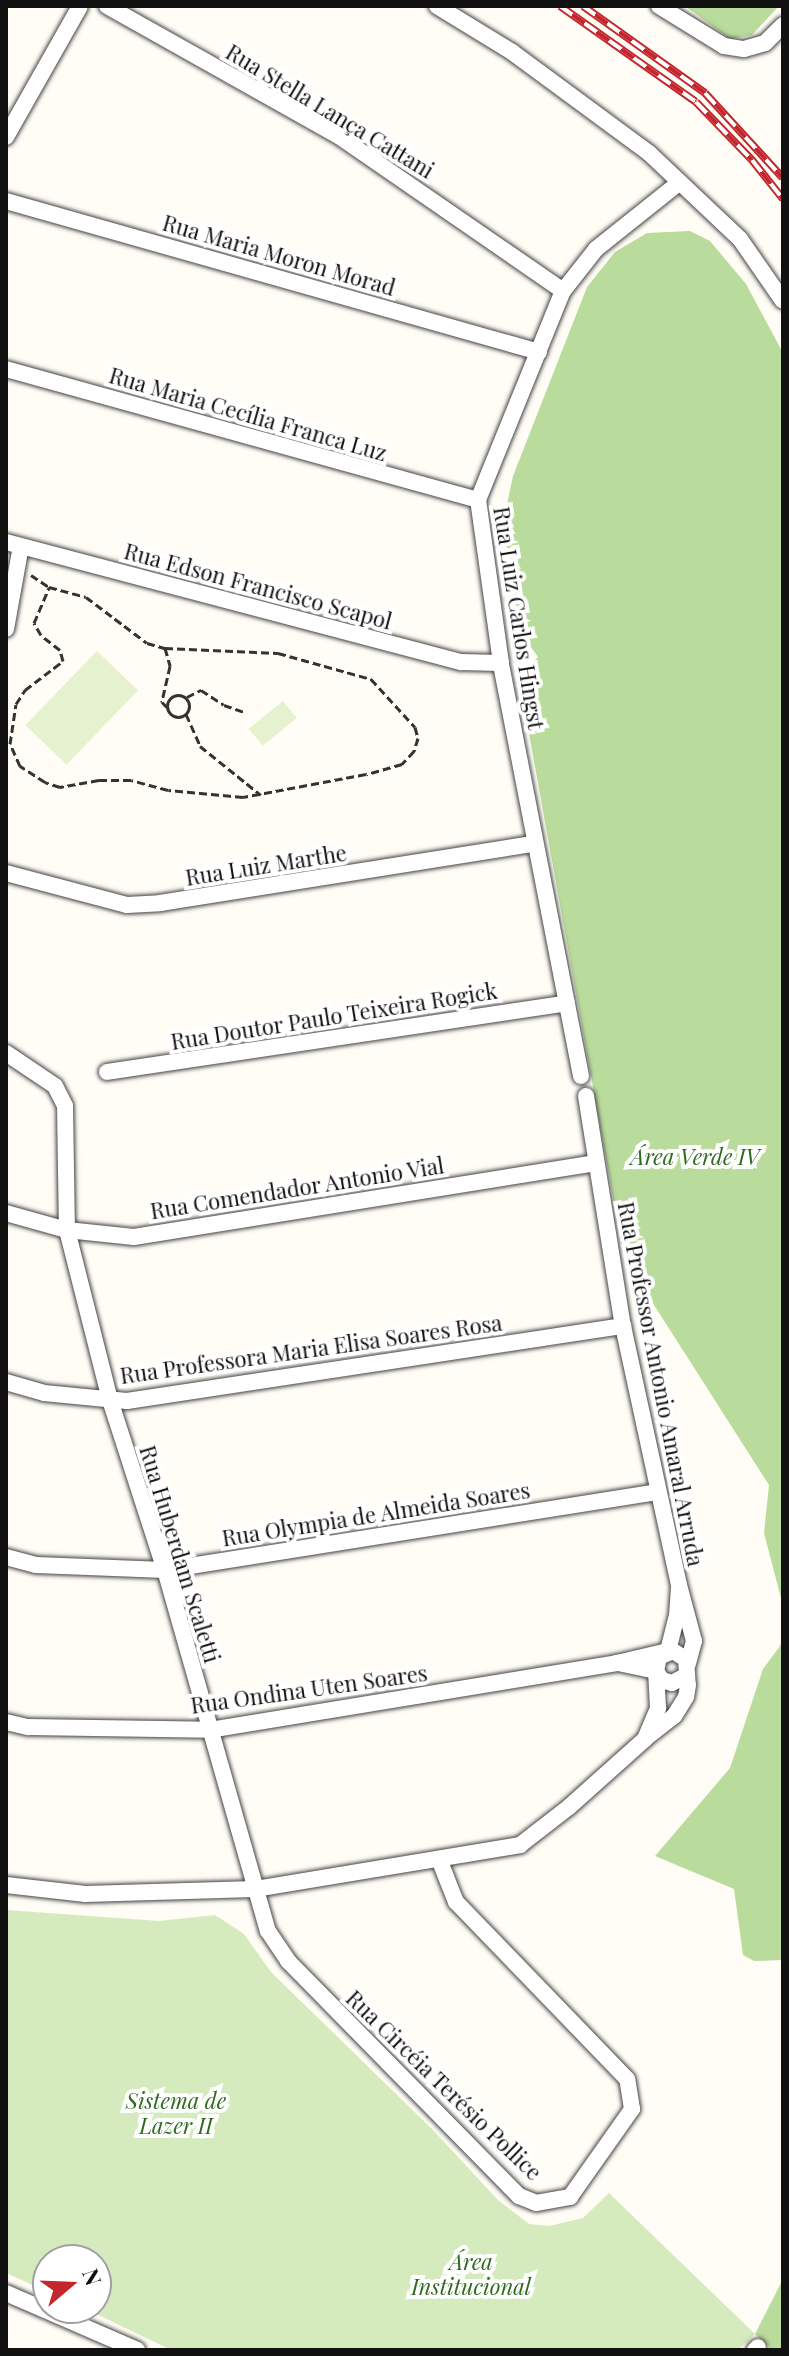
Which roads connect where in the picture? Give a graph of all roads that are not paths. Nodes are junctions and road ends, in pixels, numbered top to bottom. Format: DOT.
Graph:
graph roads {
  1 [pos="80,6"];
  2 [pos="107,6"];
  3 [pos="437,6"];
  4 [pos="659,6"];
  5 [pos="783,25"];
  6 [pos="6,137"];
  7 [pos="680,182"];
  8 [pos="6,201"];
  9 [pos="563,291"];
  10 [pos="783,301"];
  11 [pos="539,352"];
  12 [pos="6,369"];
  13 [pos="478,500"];
  14 [pos="14,544"];
  15 [pos="6,629"];
  16 [pos="501,663"];
  17 [pos="534,844"];
  18 [pos="6,873"];
  19 [pos="567,1003"];
  20 [pos="6,1053"];
  21 [pos="107,1072"];
  22 [pos="581,1076"];
  23 [pos="586,1096"];
  24 [pos="596,1163"];
  25 [pos="6,1213"];
  26 [pos="67,1230"];
  27 [pos="623,1326"];
  28 [pos="6,1382"];
  29 [pos="110,1400"];
  30 [pos="657,1492"];
  31 [pos="6,1557"];
  32 [pos="165,1570"];
  33 [pos="679,1585"];
  34 [pos="668,1651"];
  35 [pos="617,1663"];
  36 [pos="687,1670"];
  37 [pos="656,1671"];
  38 [pos="6,1722"];
  39 [pos="209,1730"];
  40 [pos="645,1739"];
  41 [pos="439,1859"];
  42 [pos="6,1885"];
  43 [pos="255,1889"];
  44 [pos="8,2298"];
  45 [pos="137,2350"];
  1 -- 6 [label="street"];
  2 -- 9 [label="street, Rua Stella Lança Cattani"];
  3 -- 7 [label="street"];
  4 -- 5 [label="street"];
  7 -- 9 [label="street, Rua Luiz Carlos Hingst"];
  7 -- 10 [label="street"];
  8 -- 11 [label="street, Rua Maria Moron Morad"];
  9 -- 11 [label="street, Rua Luiz Carlos Hingst"];
  11 -- 13 [label="street, Rua Luiz Carlos Hingst"];
  12 -- 13 [label="street, Rua Maria Cecília Franca Luz"];
  13 -- 16 [label="street, Rua Luiz Carlos Hingst"];
  14 -- 15 [label="street"];
  14 -- 16 [label="street, Rua Edson Francisco Scapol"];
  16 -- 17 [label="street, Rua Luiz Carlos Hingst"];
  17 -- 18 [label="street, Rua Luiz Marthe"];
  17 -- 19 [label="street, Rua Luiz Carlos Hingst"];
  19 -- 21 [label="street, Rua Doutor Paulo Teixeira Rogick"];
  19 -- 22 [label="street, Rua Luiz Carlos Hingst"];
  20 -- 26 [label="street, Rua Huberdam Scaletti"];
  23 -- 24 [label="street, Rua Professor Antonio Amaral Arruda"];
  24 -- 26 [label="street, Rua Comendador Antonio Vial"];
  24 -- 27 [label="street, Rua Professor Antonio Amaral Arruda"];
  25 -- 26 [label="street, Rua Comendador Antonio Vial"];
  26 -- 29 [label="street, Rua Huberdam Scaletti"];
  27 -- 29 [label="street, Rua Professora Maria Elisa Soares Rosa"];
  27 -- 30 [label="street, Rua Professor Antonio Amaral Arruda"];
  28 -- 29 [label="street, Rua Professora Maria Elisa Soares Rosa"];
  29 -- 32 [label="street, Rua Huberdam Scaletti"];
  30 -- 32 [label="street, Rua Olympia de Almeida Soares"];
  30 -- 33 [label="street, Rua Professor Antonio Amaral Arruda"];
  31 -- 32 [label="street, Rua Olympia de Almeida Soares"];
  32 -- 39 [label="street, Rua Huberdam Scaletti"];
  33 -- 34 [label="street"];
  33 -- 36 [label="street, Rua Professor Antonio Amaral Arruda"];
  34 -- 35 [label="street, Rua Ondina Uten Soares"];
  34 -- 36 [label="street"];
  34 -- 37 [label="street"];
  35 -- 37 [label="street"];
  35 -- 39 [label="street, Rua Ondina Uten Soares"];
  36 -- 37 [label="street"];
  36 -- 40 [label="street, Rua Professor Antonio Amaral Arruda"];
  37 -- 40 [label="street"];
  38 -- 39 [label="street, Rua Ondina Uten Soares"];
  39 -- 43 [label="street, Rua Huberdam Scaletti"];
  40 -- 41 [label="street"];
  41 -- 43 [label="street"];
  41 -- 43 [label="street, Rua Circéia Terésio Pollice"];
  42 -- 43 [label="street"];
  44 -- 45 [label="street"];
}
